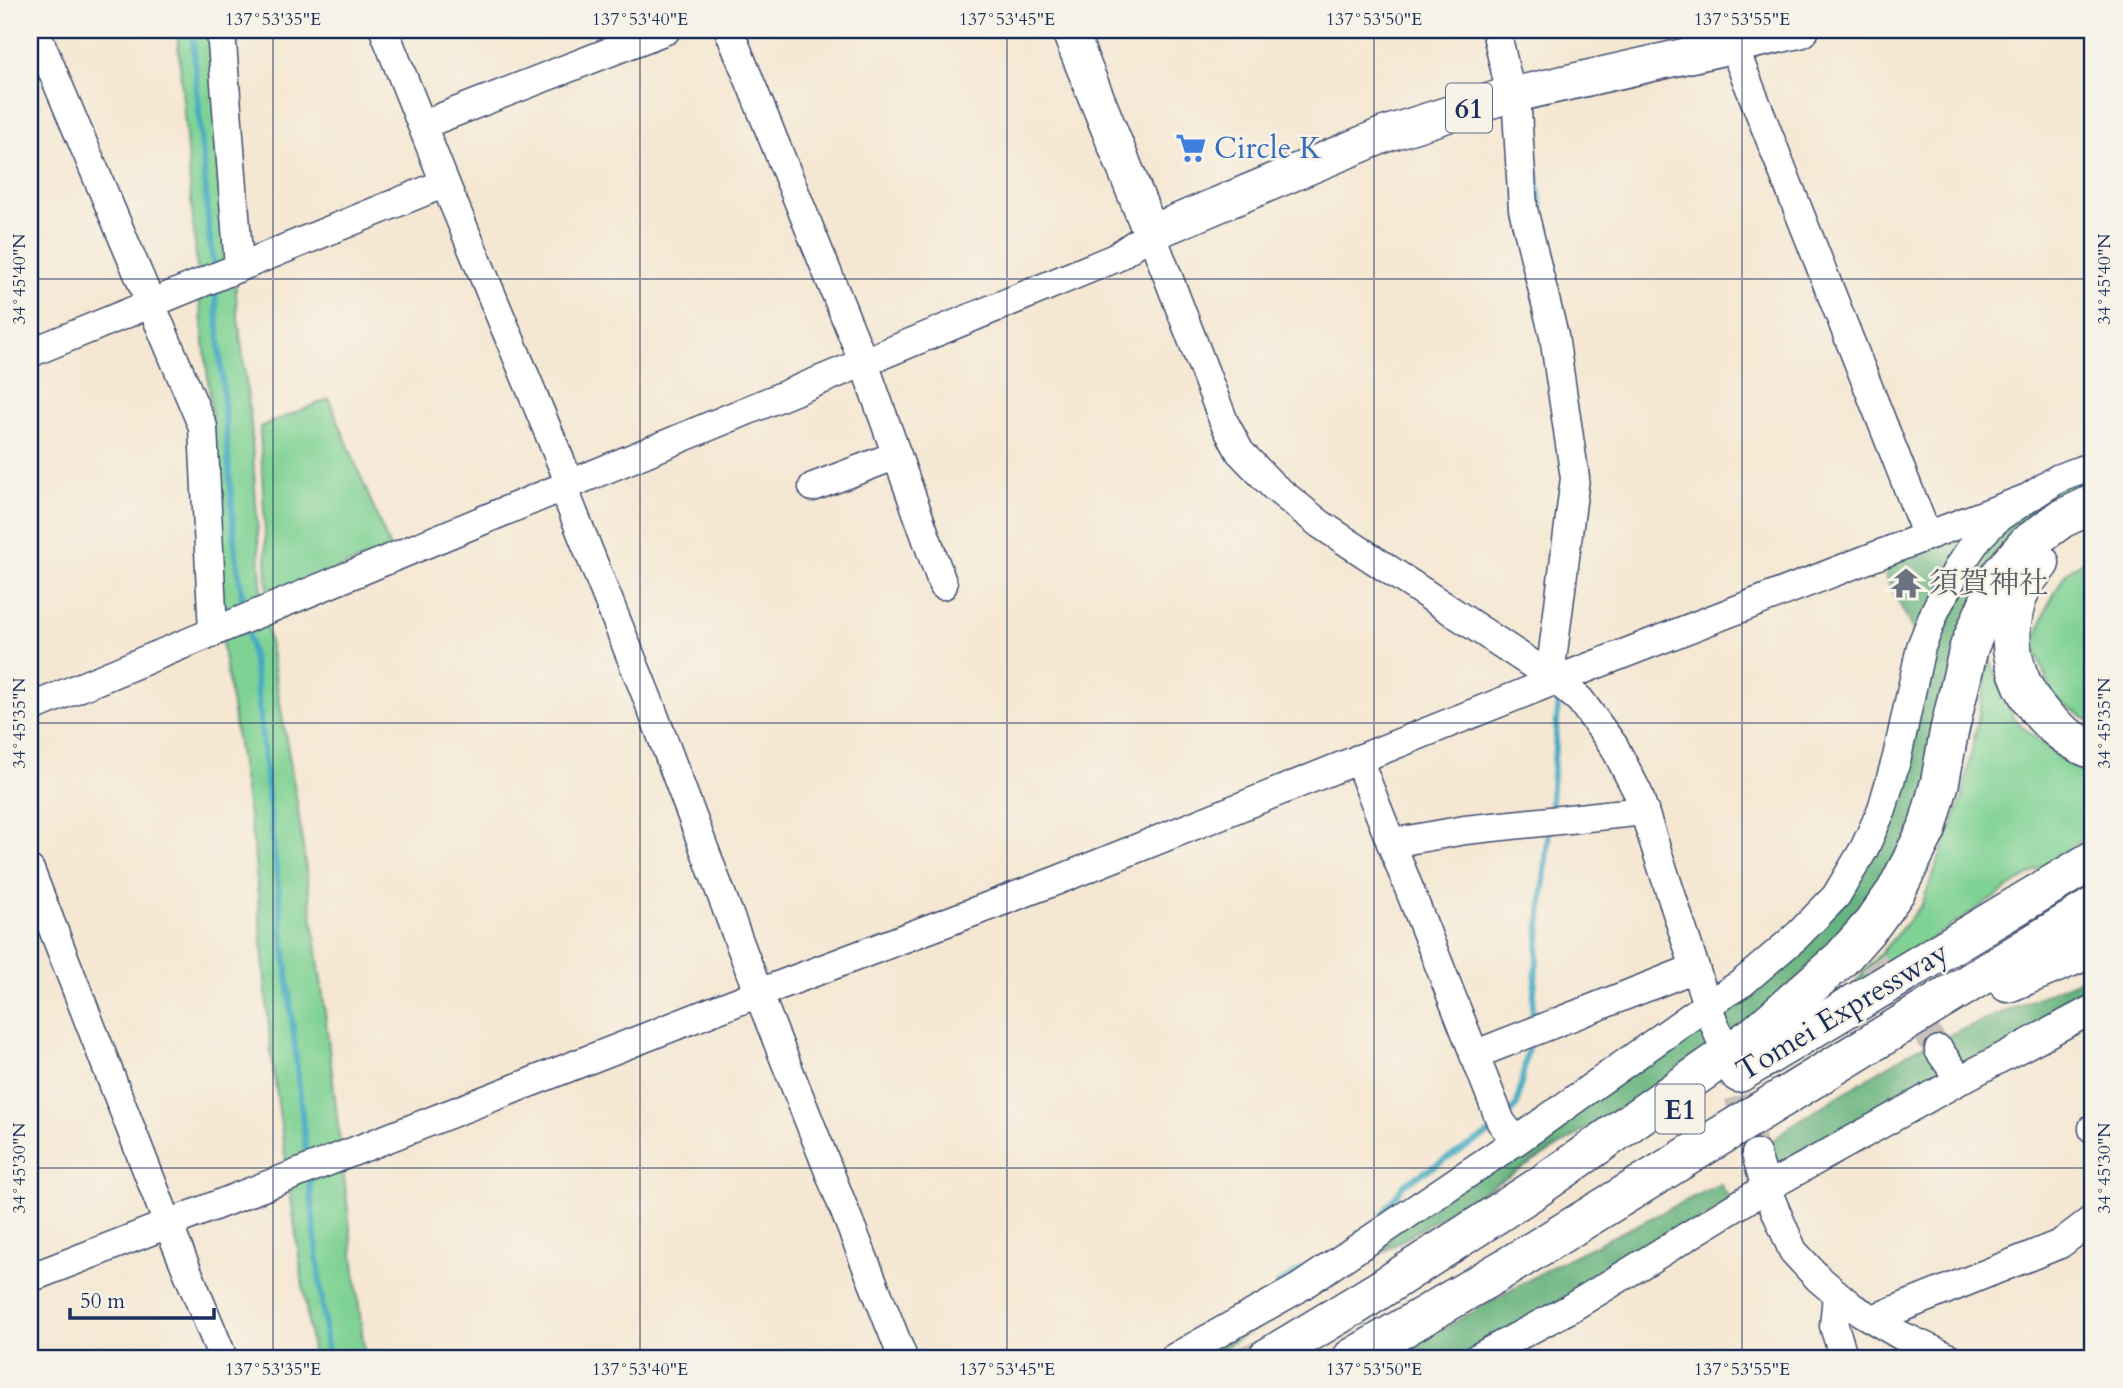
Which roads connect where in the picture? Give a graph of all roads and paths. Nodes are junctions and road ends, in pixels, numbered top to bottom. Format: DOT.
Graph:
graph roads {
  1 [pos="35,30"];
  2 [pos="221,30"];
  3 [pos="384,30"];
  4 [pos="666,30"];
  5 [pos="729,30"];
  6 [pos="1069,30"];
  7 [pos="1496,30"];
  8 [pos="1801,30"];
  9 [pos="1724,41"];
  10 [pos="1513,95"];
  11 [pos="422,125"];
  12 [pos="444,183"];
  13 [pos="1151,233"];
  14 [pos="239,267"];
  15 [pos="150,304"];
  16 [pos="30,353"];
  17 [pos="864,363"];
  18 [pos="897,455"];
  19 [pos="2093,466"];
  20 [pos="567,485"];
  21 [pos="813,488"];
  22 [pos="2025,499"];
  23 [pos="2093,504"];
  24 [pos="2093,526"];
  25 [pos="1927,536"];
  26 [pos="943,586"];
  27 [pos="213,632"];
  28 [pos="1553,678"];
  29 [pos="30,708"];
  30 [pos="2093,750"];
  31 [pos="1358,759"];
  32 [pos="1644,811"];
  33 [pos="1391,843"];
  34 [pos="2093,860"];
  35 [pos="30,870"];
  36 [pos="1830,903"];
  37 [pos="2093,907"];
  38 [pos="1848,928"];
  39 [pos="2093,948"];
  40 [pos="1695,968"];
  41 [pos="759,993"];
  42 [pos="1707,1005"];
  43 [pos="2093,1009"];
  44 [pos="1722,1043"];
  45 [pos="1872,1043"];
  46 [pos="1939,1051"];
  47 [pos="1474,1055"];
  48 [pos="1960,1080"];
  49 [pos="1516,1142"];
  50 [pos="1756,1154"];
  51 [pos="1766,1188"];
  52 [pos="2093,1219"];
  53 [pos="168,1224"];
  54 [pos="30,1278"];
  55 [pos="1838,1294"];
  56 [pos="1353,1307"];
  57 [pos="1873,1319"];
  58 [pos="1249,1342"];
  59 [pos="223,1358"];
  60 [pos="903,1358"];
  61 [pos="1174,1358"];
  62 [pos="1352,1358"];
  63 [pos="1477,1358"];
  64 [pos="1844,1358"];
  65 [pos="1950,1358"];
  1 -- 15 [label="street"];
  2 -- 14 [label="street"];
  3 -- 11 [label="street"];
  4 -- 11 [label="street"];
  5 -- 17 [label="street"];
  6 -- 13 [label="main road"];
  7 -- 10 [label="street"];
  8 -- 9 [label="main road, 61"];
  9 -- 10 [label="main road, 61"];
  9 -- 25 [label="street"];
  10 -- 13 [label="main road, 61"];
  10 -- 28 [label="street"];
  11 -- 12 [label="street"];
  12 -- 14 [label="street"];
  12 -- 20 [label="street"];
  13 -- 17 [label="street"];
  13 -- 28 [label="street"];
  14 -- 15 [label="street"];
  15 -- 16 [label="street"];
  15 -- 27 [label="street"];
  17 -- 18 [label="street"];
  17 -- 20 [label="street"];
  18 -- 21 [label="street"];
  18 -- 26 [label="street"];
  19 -- 22 [label="street"];
  20 -- 27 [label="street"];
  20 -- 41 [label="street"];
  22 -- 25 [label="street"];
  22 -- 36 [label="street"];
  23 -- 56 [label="highway"];
  24 -- 30 [label="highway"];
  25 -- 28 [label="street"];
  27 -- 29 [label="street"];
  28 -- 31 [label="street"];
  28 -- 32 [label="street"];
  31 -- 33 [label="street"];
  31 -- 41 [label="street"];
  32 -- 33 [label="street"];
  32 -- 40 [label="street"];
  33 -- 47 [label="street"];
  34 -- 56 [label="highway, Tomei Expressway / E1"];
  35 -- 53 [label="street"];
  36 -- 38 [label="street"];
  36 -- 42 [label="street"];
  37 -- 45 [label="highway, Tomei Expressway / E1"];
  39 -- 45 [label="highway"];
  40 -- 42 [label="street"];
  40 -- 47 [label="street"];
  41 -- 53 [label="street"];
  41 -- 60 [label="street"];
  42 -- 44 [label="street"];
  42 -- 49 [label="street"];
  43 -- 48 [label="street"];
  45 -- 62 [label="highway, Tomei Expressway / E1"];
  46 -- 48 [label="street"];
  47 -- 49 [label="street"];
  48 -- 51 [label="street"];
  49 -- 58 [label="street"];
  50 -- 51 [label="street"];
  51 -- 55 [label="street"];
  51 -- 63 [label="street"];
  52 -- 57 [label="street"];
  53 -- 54 [label="street"];
  53 -- 59 [label="street"];
  55 -- 57 [label="street"];
  55 -- 64 [label="street"];
  56 -- 58 [label="highway, Tomei Expressway / E1"];
  57 -- 65 [label="street"];
  58 -- 61 [label="street"];
}
